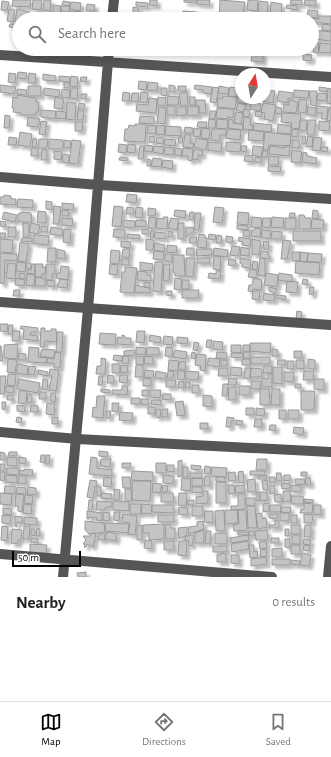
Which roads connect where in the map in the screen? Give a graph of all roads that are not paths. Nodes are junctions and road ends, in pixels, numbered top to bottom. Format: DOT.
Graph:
graph roads {
  1 [pos="114,0"];
  2 [pos="113,12"];
  3 [pos="0,55"];
  4 [pos="109,56"];
  5 [pos="108,64"];
  6 [pos="331,77"];
  7 [pos="0,177"];
  8 [pos="99,185"];
  9 [pos="331,199"];
  10 [pos="0,302"];
  11 [pos="88,309"];
  12 [pos="331,325"];
  13 [pos="0,432"];
  14 [pos="77,439"];
  15 [pos="331,452"];
  16 [pos="331,546"];
  17 [pos="0,554"];
  18 [pos="65,559"];
  19 [pos="63,577"];
  20 [pos="272,577"];
  21 [pos="328,577"];
  1 -- 2 [label="street"];
  3 -- 5 [label="street"];
  4 -- 5 [label="street"];
  5 -- 6 [label="street"];
  5 -- 8 [label="street"];
  7 -- 8 [label="street"];
  8 -- 9 [label="street"];
  8 -- 11 [label="street"];
  10 -- 11 [label="street"];
  11 -- 12 [label="street"];
  11 -- 14 [label="street"];
  13 -- 14 [label="street"];
  14 -- 15 [label="street"];
  14 -- 18 [label="street"];
  16 -- 21 [label="street"];
  17 -- 18 [label="street"];
  18 -- 19 [label="street"];
  18 -- 20 [label="street"];
}
